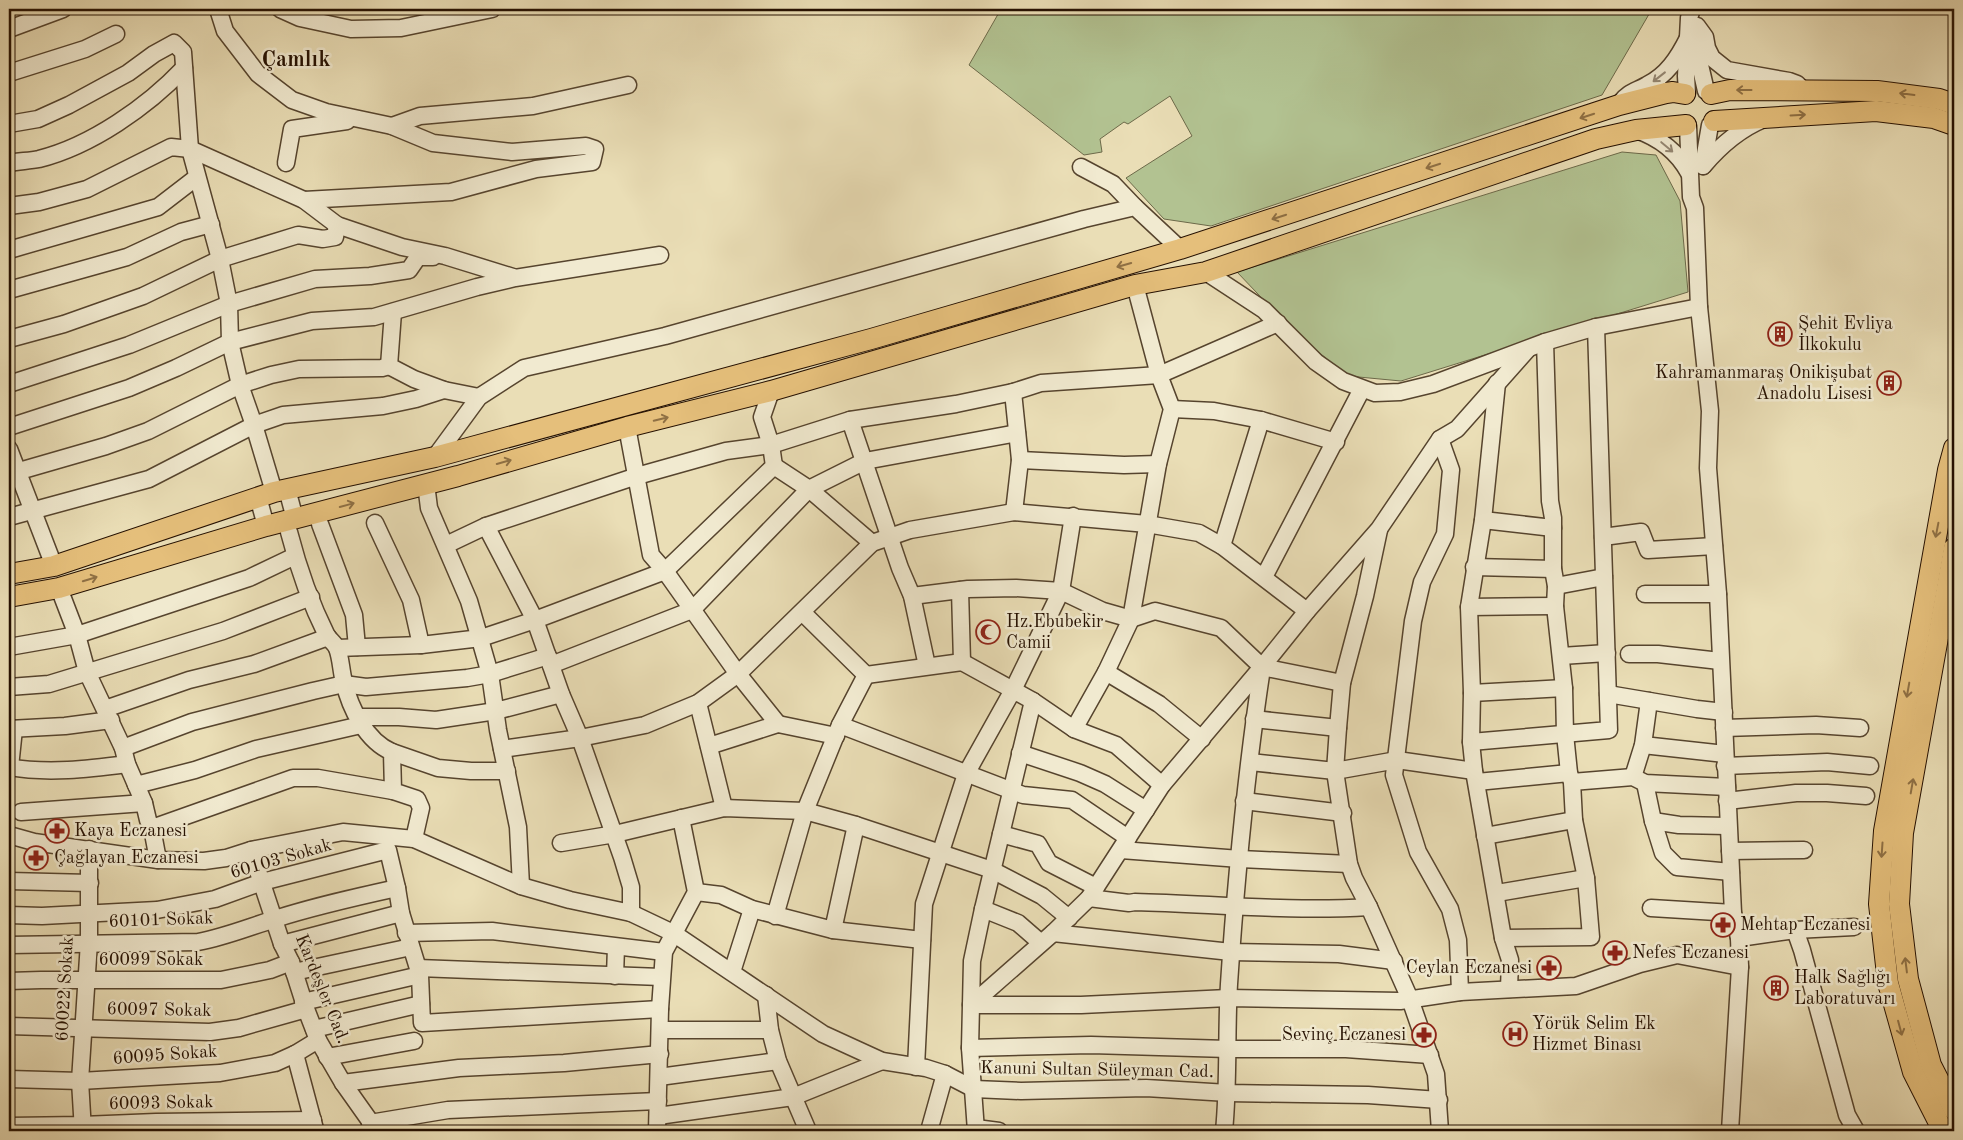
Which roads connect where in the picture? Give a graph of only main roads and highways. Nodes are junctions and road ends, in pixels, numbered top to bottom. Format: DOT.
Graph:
graph roads {
  1 [pos="1697,93"];
  2 [pos="1954,104"];
  3 [pos="1712,123"];
  4 [pos="1954,125"];
  5 [pos="1687,126"];
  6 [pos="1954,448"];
  7 [pos="1954,548"];
  8 [pos="9,574"];
  9 [pos="9,597"];
  10 [pos="1954,1110"];
  11 [pos="1942,1131"];
  2 -- 1 [label="main road, one-way"];
  1 -- 3 [label="main road"];
  1 -- 5 [label="main road"];
  1 -- 8 [label="main road, one-way"];
  3 -- 4 [label="main road, one-way"];
  3 -- 5 [label="main road"];
  9 -- 5 [label="main road, one-way"];
  6 -- 11 [label="main road, one-way"];
  10 -- 7 [label="main road, one-way"];
}
